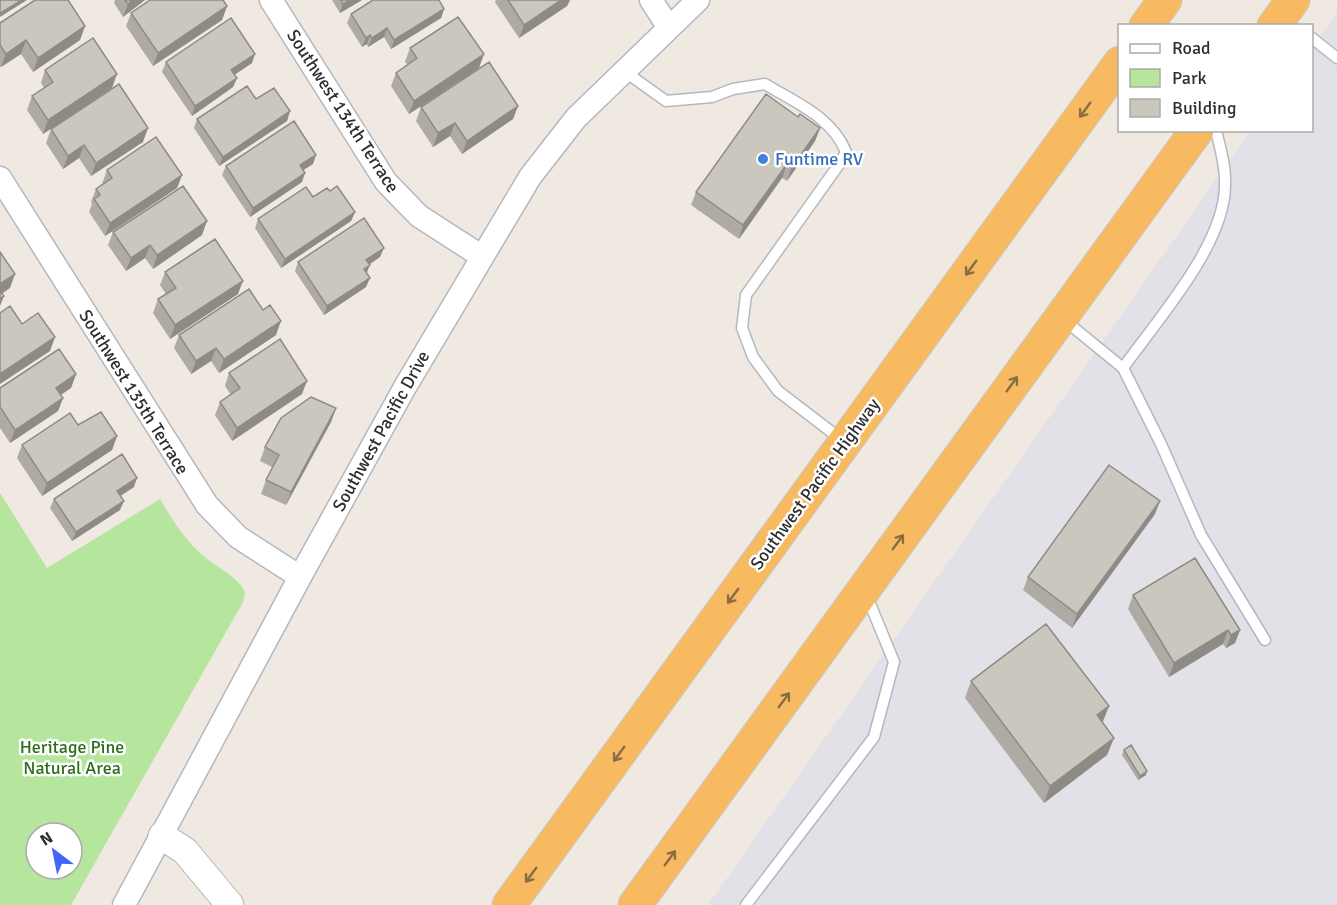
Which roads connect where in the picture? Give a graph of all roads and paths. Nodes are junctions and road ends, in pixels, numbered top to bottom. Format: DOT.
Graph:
graph roads {
  1 [pos="271,0"];
  2 [pos="651,0"];
  3 [pos="698,0"];
  4 [pos="1165,0"];
  5 [pos="1147,24"];
  6 [pos="669,28"];
  7 [pos="1313,40"];
  8 [pos="1337,58"];
  9 [pos="1118,64"];
  10 [pos="624,71"];
  11 [pos="1196,132"];
  12 [pos="1216,132"];
  13 [pos="0,178"];
  14 [pos="481,256"];
  15 [pos="1060,317"];
  16 [pos="1123,368"];
  17 [pos="845,442"];
  18 [pos="300,577"];
  19 [pos="864,588"];
  20 [pos="1265,640"];
  21 [pos="162,836"];
  22 [pos="124,905"];
  23 [pos="230,905"];
  24 [pos="509,905"];
  25 [pos="635,905"];
  26 [pos="746,905"];
  1 -- 14 [label="street, Southwest 134th Terrace"];
  2 -- 6 [label="street"];
  3 -- 6 [label="street, Southwest Pacific Drive"];
  4 -- 5 [label="highway"];
  6 -- 10 [label="street, Southwest Pacific Drive"];
  7 -- 8 [label="lane"];
  9 -- 17 [label="highway, Southwest Pacific Highway, one-way"];
  10 -- 14 [label="street, Southwest Pacific Drive"];
  10 -- 17 [label="lane"];
  11 -- 15 [label="highway"];
  12 -- 16 [label="lane"];
  13 -- 18 [label="street, Southwest 135th Terrace"];
  14 -- 18 [label="street, Southwest Pacific Drive"];
  15 -- 16 [label="lane"];
  19 -- 15 [label="highway, one-way"];
  16 -- 20 [label="lane"];
  17 -- 24 [label="highway, Southwest Pacific Highway, one-way"];
  18 -- 21 [label="street, Southwest Pacific Drive"];
  25 -- 19 [label="highway, one-way"];
  19 -- 26 [label="lane"];
  21 -- 22 [label="street, Southwest Pacific Drive"];
  21 -- 23 [label="street"];
}
